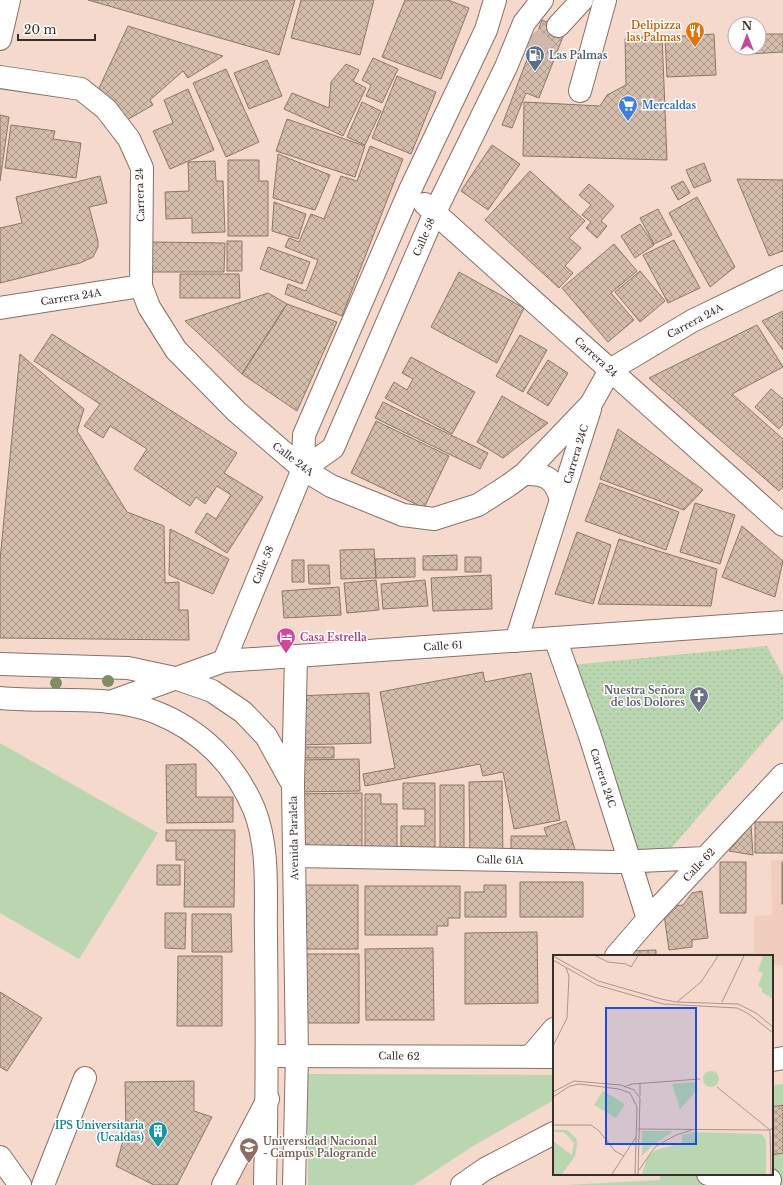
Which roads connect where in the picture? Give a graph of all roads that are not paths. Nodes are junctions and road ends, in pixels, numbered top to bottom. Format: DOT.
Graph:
graph roads {
  1 [pos="9,0"];
  2 [pos="495,0"];
  3 [pos="542,0"];
  4 [pos="582,0"];
  5 [pos="604,0"];
  6 [pos="558,26"];
  7 [pos="0,38"];
  8 [pos="530,51"];
  9 [pos="506,67"];
  10 [pos="0,77"];
  11 [pos="580,91"];
  12 [pos="410,190"];
  13 [pos="435,212"];
  14 [pos="783,277"];
  15 [pos="141,286"];
  16 [pos="0,308"];
  17 [pos="610,370"];
  18 [pos="591,404"];
  19 [pos="303,469"];
  20 [pos="524,474"];
  21 [pos="561,500"];
  22 [pos="783,525"];
  23 [pos="783,622"];
  24 [pos="555,638"];
  25 [pos="516,641"];
  26 [pos="296,657"];
  27 [pos="224,661"];
  28 [pos="0,664"];
  29 [pos="175,678"];
  30 [pos="0,698"];
  31 [pos="110,702"];
  32 [pos="783,775"];
  33 [pos="293,785"];
  34 [pos="294,856"];
  35 [pos="706,858"];
  36 [pos="629,862"];
  37 [pos="648,919"];
  38 [pos="617,955"];
  39 [pos="553,1030"];
  40 [pos="297,1055"];
  41 [pos="773,1055"];
  42 [pos="268,1056"];
  43 [pos="783,1056"];
  44 [pos="530,1057"];
  45 [pos="553,1057"];
  46 [pos="773,1060"];
  47 [pos="85,1078"];
  48 [pos="268,1099"];
  49 [pos="553,1134"];
  50 [pos="0,1157"];
  51 [pos="718,1175"];
  52 [pos="770,1180"];
  53 [pos="20,1185"];
  54 [pos="43,1185"];
  55 [pos="223,1185"];
  56 [pos="265,1185"];
  57 [pos="294,1185"];
  58 [pos="462,1185"];
  1 -- 7 [label="street"];
  2 -- 12 [label="street, Calle 58"];
  3 -- 9 [label="street, Calle 58"];
  4 -- 6 [label="street"];
  5 -- 11 [label="street"];
  8 -- 9 [label="street"];
  9 -- 13 [label="street, Calle 58"];
  10 -- 15 [label="street, Carrera 24"];
  12 -- 13 [label="street, Carrera 24"];
  12 -- 19 [label="street, Calle 58"];
  13 -- 17 [label="street, Carrera 24"];
  13 -- 19 [label="street, Calle 58"];
  14 -- 17 [label="street, Carrera 24A"];
  15 -- 16 [label="street, Carrera 24A"];
  15 -- 19 [label="street, Calle 24A"];
  17 -- 18 [label="street, Calle 24A"];
  17 -- 22 [label="street, Carrera 24"];
  18 -- 20 [label="street, Calle 24A"];
  18 -- 21 [label="street, Carrera 24C"];
  19 -- 20 [label="street, Calle 24A"];
  19 -- 27 [label="street, Calle 58"];
  20 -- 21 [label="street"];
  21 -- 25 [label="street, Carrera 24C"];
  23 -- 24 [label="street, Calle 61"];
  24 -- 25 [label="street, Calle 61"];
  24 -- 36 [label="street, Carrera 24C"];
  25 -- 26 [label="street, Calle 61"];
  26 -- 27 [label="street, Calle 61"];
  26 -- 33 [label="street"];
  27 -- 29 [label="street, Calle 61"];
  28 -- 29 [label="street, Avenida Paralela"];
  29 -- 31 [label="street, Calle 61"];
  29 -- 33 [label="street, Avenida Paralela"];
  30 -- 31 [label="street"];
  31 -- 42 [label="street"];
  32 -- 35 [label="street, Calle 62"];
  33 -- 34 [label="street, Avenida Paralela"];
  34 -- 36 [label="street, Calle 61A"];
  34 -- 40 [label="street, Avenida Paralela"];
  35 -- 36 [label="street, Calle 61A"];
  35 -- 37 [label="street, Calle 62"];
  36 -- 37 [label="street, Carrera 24C"];
  37 -- 38 [label="street, Calle 62"];
  39 -- 44 [label="street"];
  40 -- 42 [label="street, Calle 62"];
  40 -- 44 [label="street, Calle 62"];
  40 -- 57 [label="street, Avenida Paralela"];
  41 -- 43 [label="street"];
  42 -- 48 [label="street"];
  43 -- 46 [label="street"];
  44 -- 45 [label="street, Calle 62"];
  47 -- 54 [label="street"];
  48 -- 55 [label="street"];
  48 -- 56 [label="street"];
  49 -- 58 [label="street"];
  50 -- 53 [label="street"];
  51 -- 52 [label="street"];
}
